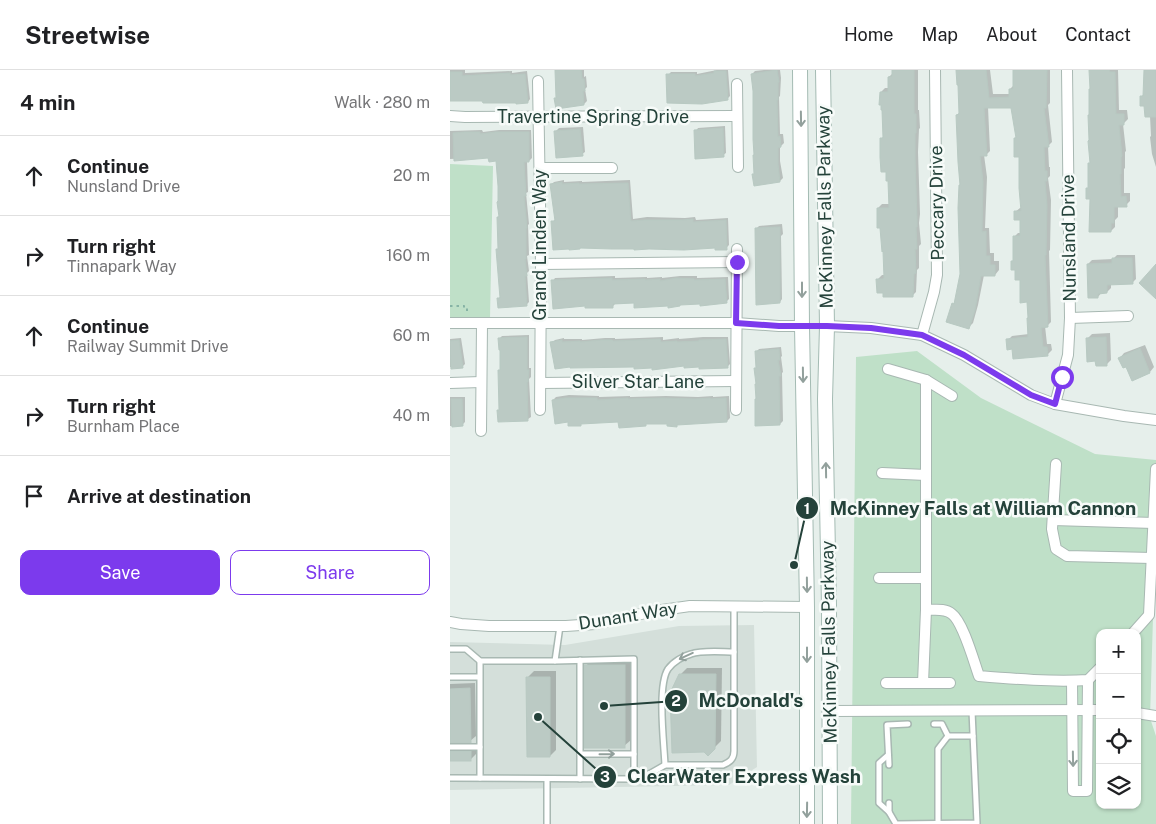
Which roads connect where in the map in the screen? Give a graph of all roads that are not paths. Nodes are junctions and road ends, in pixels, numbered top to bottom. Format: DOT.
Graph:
graph roads {
  1 [pos="800,70"];
  2 [pos="823,70"];
  3 [pos="935,70"];
  4 [pos="1067,70"];
  5 [pos="538,81"];
  6 [pos="737,84"];
  7 [pos="450,116"];
  8 [pos="539,116"];
  9 [pos="737,116"];
  10 [pos="738,167"];
  11 [pos="540,168"];
  12 [pos="612,168"];
  13 [pos="737,249"];
  14 [pos="737,262"];
  15 [pos="541,264"];
  16 [pos="1128,316"];
  17 [pos="1070,318"];
  18 [pos="450,323"];
  19 [pos="541,323"];
  20 [pos="736,323"];
  21 [pos="482,324"];
  22 [pos="802,326"];
  23 [pos="827,326"];
  24 [pos="922,335"];
  25 [pos="888,369"];
  26 [pos="926,380"];
  27 [pos="736,381"];
  28 [pos="450,382"];
  29 [pos="481,382"];
  30 [pos="541,383"];
  31 [pos="952,396"];
  32 [pos="1055,404"];
  33 [pos="540,410"];
  34 [pos="736,410"];
  35 [pos="1156,420"];
  36 [pos="481,430"];
  37 [pos="1056,464"];
  38 [pos="1156,469"];
  39 [pos="882,473"];
  40 [pos="926,475"];
  41 [pos="1053,520"];
  42 [pos="1154,523"];
  43 [pos="1152,558"];
  44 [pos="879,578"];
  45 [pos="926,578"];
  46 [pos="807,606"];
  47 [pos="734,607"];
  48 [pos="926,610"];
  49 [pos="450,622"];
  50 [pos="560,626"];
  51 [pos="1137,629"];
  52 [pos="450,649"];
  53 [pos="734,652"];
  54 [pos="580,660"];
  55 [pos="480,661"];
  56 [pos="555,661"];
  57 [pos="1096,672"];
  58 [pos="450,677"];
  59 [pos="479,678"];
  60 [pos="1088,680"];
  61 [pos="1072,681"];
  62 [pos="950,682"];
  63 [pos="886,683"];
  64 [pos="923,683"];
  65 [pos="972,710"];
  66 [pos="1072,710"];
  67 [pos="1088,710"];
  68 [pos="1096,710"];
  69 [pos="830,711"];
  70 [pos="1141,714"];
  71 [pos="1156,716"];
  72 [pos="908,724"];
  73 [pos="934,724"];
  74 [pos="948,736"];
  75 [pos="973,736"];
  76 [pos="450,747"];
  77 [pos="480,747"];
  78 [pos="580,754"];
  79 [pos="634,754"];
  80 [pos="888,755"];
  81 [pos="664,765"];
  82 [pos="889,765"];
  83 [pos="450,778"];
  84 [pos="480,778"];
  85 [pos="547,779"];
  86 [pos="580,779"];
  87 [pos="634,779"];
  88 [pos="889,802"];
  89 [pos="890,812"];
  90 [pos="938,823"];
  91 [pos="547,824"];
  92 [pos="807,824"];
  93 [pos="830,824"];
  1 -- 22 [label="main road, McKinney Falls Parkway, one-way"];
  2 -- 23 [label="main road, McKinney Falls Parkway"];
  3 -- 24 [label="street, Peccary Drive"];
  4 -- 17 [label="street, Nunsland Drive"];
  5 -- 8 [label="street, Grand Linden Way"];
  6 -- 9 [label="street"];
  7 -- 8 [label="street, Travertine Spring Drive"];
  8 -- 9 [label="street, Travertine Spring Drive"];
  8 -- 11 [label="street, Grand Linden Way"];
  9 -- 10 [label="street"];
  11 -- 12 [label="street"];
  11 -- 15 [label="street, Grand Linden Way"];
  13 -- 14 [label="street"];
  14 -- 15 [label="street"];
  14 -- 20 [label="street"];
  15 -- 19 [label="street, Grand Linden Way"];
  16 -- 17 [label="street"];
  17 -- 32 [label="street, Nunsland Drive"];
  18 -- 21 [label="street"];
  19 -- 20 [label="street"];
  19 -- 21 [label="street"];
  19 -- 30 [label="street, Grand Linden Way"];
  20 -- 22 [label="street"];
  20 -- 27 [label="street"];
  21 -- 29 [label="street"];
  22 -- 23 [label="main road"];
  22 -- 46 [label="main road, McKinney Falls Parkway, one-way"];
  23 -- 24 [label="street"];
  69 -- 23 [label="main road, McKinney Falls Parkway, one-way"];
  24 -- 32 [label="street"];
  25 -- 26 [label="street"];
  26 -- 31 [label="street"];
  26 -- 40 [label="street"];
  27 -- 30 [label="street, Silver Star Lane"];
  27 -- 34 [label="street"];
  28 -- 29 [label="street"];
  29 -- 36 [label="street"];
  30 -- 33 [label="street, Grand Linden Way"];
  32 -- 35 [label="street"];
  37 -- 41 [label="street"];
  38 -- 42 [label="street"];
  39 -- 40 [label="street"];
  40 -- 45 [label="street"];
  41 -- 42 [label="street"];
  41 -- 43 [label="street"];
  42 -- 43 [label="street"];
  43 -- 51 [label="street"];
  44 -- 45 [label="street"];
  45 -- 48 [label="street"];
  46 -- 47 [label="street, Dunant Way"];
  46 -- 92 [label="main road, McKinney Falls Parkway, one-way"];
  47 -- 50 [label="street, Dunant Way"];
  47 -- 53 [label="lane"];
  48 -- 61 [label="street"];
  48 -- 64 [label="street"];
  49 -- 50 [label="street, Dunant Way"];
  50 -- 56 [label="lane"];
  52 -- 55 [label="lane"];
  53 -- 81 [label="lane, one-way"];
  53 -- 81 [label="lane"];
  54 -- 56 [label="lane"];
  54 -- 78 [label="lane"];
  54 -- 79 [label="lane"];
  55 -- 56 [label="lane"];
  55 -- 59 [label="lane"];
  57 -- 60 [label="street"];
  58 -- 59 [label="lane"];
  59 -- 77 [label="lane"];
  60 -- 61 [label="street"];
  60 -- 67 [label="street"];
  61 -- 66 [label="street"];
  62 -- 64 [label="street"];
  63 -- 64 [label="street"];
  65 -- 66 [label="street"];
  65 -- 69 [label="street"];
  65 -- 75 [label="lane"];
  66 -- 67 [label="street"];
  66 -- 67 [label="street, one-way"];
  67 -- 68 [label="street"];
  69 -- 93 [label="main road, McKinney Falls Parkway"];
  70 -- 71 [label="street"];
  72 -- 80 [label="lane"];
  73 -- 74 [label="lane"];
  74 -- 75 [label="lane"];
  74 -- 90 [label="lane"];
  75 -- 90 [label="lane"];
  76 -- 77 [label="lane"];
  77 -- 84 [label="lane"];
  78 -- 79 [label="lane, one-way"];
  78 -- 86 [label="lane"];
  79 -- 87 [label="lane"];
  80 -- 82 [label="lane"];
  80 -- 89 [label="lane"];
  81 -- 87 [label="lane"];
  83 -- 84 [label="lane"];
  84 -- 85 [label="lane"];
  85 -- 86 [label="lane"];
  85 -- 91 [label="lane"];
  86 -- 87 [label="lane"];
  88 -- 89 [label="lane"];
  89 -- 90 [label="lane"];
}
